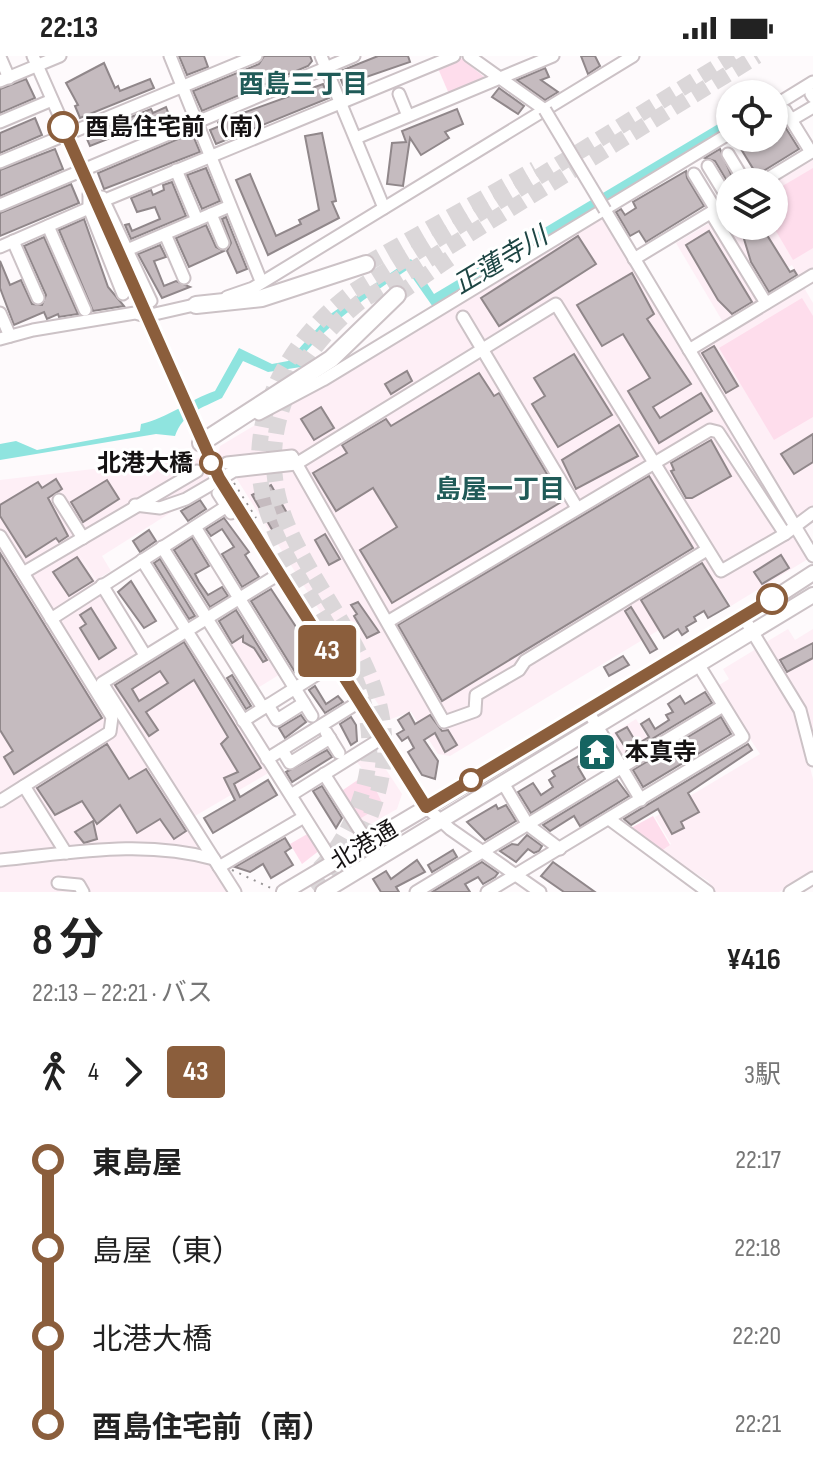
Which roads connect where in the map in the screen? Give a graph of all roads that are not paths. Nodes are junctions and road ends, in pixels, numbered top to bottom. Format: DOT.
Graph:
graph roads {
  1 [pos="60,56"];
  2 [pos="170,56"];
  3 [pos="256,56"];
  4 [pos="354,56"];
  5 [pos="454,56"];
  6 [pos="469,56"];
  7 [pos="553,56"];
  8 [pos="633,56"];
  9 [pos="0,57"];
  10 [pos="35,61"];
  11 [pos="324,62"];
  12 [pos="499,78"];
  13 [pos="4,80"];
  14 [pos="182,86"];
  15 [pos="812,91"];
  16 [pos="399,94"];
  17 [pos="52,100"];
  18 [pos="341,101"];
  19 [pos="813,107"];
  20 [pos="788,109"];
  21 [pos="545,110"];
  22 [pos="788,111"];
  23 [pos="408,116"];
  24 [pos="788,118"];
  25 [pos="197,121"];
  26 [pos="0,122"];
  27 [pos="66,134"];
  28 [pos="356,138"];
  29 [pos="716,142"];
  30 [pos="812,152"];
  31 [pos="728,154"];
  32 [pos="211,155"];
  33 [pos="0,162"];
  34 [pos="708,166"];
  35 [pos="736,168"];
  36 [pos="785,168"];
  37 [pos="82,170"];
  38 [pos="176,170"];
  39 [pos="694,174"];
  40 [pos="716,179"];
  41 [pos="88,185"];
  42 [pos="105,200"];
  43 [pos="0,205"];
  44 [pos="230,206"];
  45 [pos="89,208"];
  46 [pos="384,208"];
  47 [pos="605,210"];
  48 [pos="714,211"];
  49 [pos="211,214"];
  50 [pos="197,220"];
  51 [pos="48,226"];
  52 [pos="165,234"];
  53 [pos="13,241"];
  54 [pos="223,243"];
  55 [pos="0,247"];
  56 [pos="127,250"];
  57 [pos="634,259"];
  58 [pos="366,264"];
  59 [pos="813,275"];
  60 [pos="184,278"];
  61 [pos="261,281"];
  62 [pos="123,294"];
  63 [pos="397,295"];
  64 [pos="38,298"];
  65 [pos="151,301"];
  66 [pos="766,303"];
  67 [pos="196,305"];
  68 [pos="85,310"];
  69 [pos="0,313"];
  70 [pos="463,317"];
  71 [pos="148,319"];
  72 [pos="5,337"];
  73 [pos="482,350"];
  74 [pos="689,350"];
  75 [pos="201,443"];
  76 [pos="227,463"];
  77 [pos="296,464"];
  78 [pos="652,464"];
  79 [pos="197,471"];
  80 [pos="219,478"];
  81 [pos="218,493"];
  82 [pos="59,500"];
  83 [pos="135,505"];
  84 [pos="227,506"];
  85 [pos="577,508"];
  86 [pos="813,513"];
  87 [pos="195,527"];
  88 [pos="789,529"];
  89 [pos="0,536"];
  90 [pos="83,538"];
  91 [pos="162,547"];
  92 [pos="705,551"];
  93 [pos="813,556"];
  94 [pos="142,560"];
  95 [pos="277,571"];
  96 [pos="23,573"];
  97 [pos="813,573"];
  98 [pos="102,585"];
  99 [pos="813,595"];
  100 [pos="239,597"];
  101 [pos="206,618"];
  102 [pos="51,619"];
  103 [pos="389,621"];
  104 [pos="748,624"];
  105 [pos="185,631"];
  106 [pos="145,655"];
  107 [pos="335,663"];
  108 [pos="698,664"];
  109 [pos="295,688"];
  110 [pos="359,702"];
  111 [pos="304,703"];
  112 [pos="723,706"];
  113 [pos="266,707"];
  114 [pos="588,711"];
  115 [pos="312,716"];
  116 [pos="243,721"];
  117 [pos="322,725"];
  118 [pos="597,726"];
  119 [pos="330,738"];
  120 [pos="382,738"];
  121 [pos="282,750"];
  122 [pos="339,753"];
  123 [pos="267,759"];
  124 [pos="813,760"];
  125 [pos="622,769"];
  126 [pos="324,774"];
  127 [pos="503,783"];
  128 [pos="24,786"];
  129 [pos="291,795"];
  130 [pos="641,800"];
  131 [pos="0,801"];
  132 [pos="426,807"];
  133 [pos="304,817"];
  134 [pos="609,819"];
  135 [pos="439,821"];
  136 [pos="528,825"];
  137 [pos="368,843"];
  138 [pos="560,849"];
  139 [pos="483,851"];
  140 [pos="66,853"];
  141 [pos="0,860"];
  142 [pos="217,863"];
  143 [pos="334,864"];
  144 [pos="517,874"];
  145 [pos="813,878"];
  146 [pos="58,883"];
  147 [pos="278,890"];
  148 [pos="83,892"];
  149 [pos="235,892"];
  150 [pos="323,892"];
  151 [pos="416,892"];
  152 [pos="487,892"];
  153 [pos="540,892"];
  154 [pos="708,892"];
  155 [pos="790,892"];
  1 -- 10 [label="street"];
  2 -- 14 [label="street"];
  3 -- 14 [label="street"];
  4 -- 11 [label="street"];
  5 -- 18 [label="street"];
  6 -- 12 [label="street"];
  7 -- 12 [label="street"];
  8 -- 21 [label="street"];
  9 -- 13 [label="street"];
  10 -- 13 [label="street"];
  10 -- 17 [label="street"];
  11 -- 18 [label="street"];
  11 -- 25 [label="street"];
  12 -- 21 [label="street"];
  12 -- 23 [label="street"];
  14 -- 25 [label="street"];
  14 -- 27 [label="street"];
  15 -- 20 [label="street"];
  16 -- 23 [label="street"];
  17 -- 26 [label="street"];
  17 -- 27 [label="street"];
  18 -- 28 [label="street"];
  18 -- 32 [label="street"];
  19 -- 22 [label="street"];
  21 -- 46 [label="street"];
  21 -- 47 [label="street, bridge"];
  23 -- 28 [label="street"];
  24 -- 30 [label="street"];
  25 -- 32 [label="street"];
  25 -- 37 [label="street"];
  27 -- 33 [label="street"];
  27 -- 37 [label="street"];
  28 -- 46 [label="street"];
  29 -- 47 [label="street"];
  30 -- 36 [label="street"];
  31 -- 35 [label="street"];
  32 -- 38 [label="street"];
  32 -- 44 [label="street"];
  34 -- 40 [label="street"];
  37 -- 41 [label="street"];
  37 -- 43 [label="street"];
  38 -- 42 [label="street"];
  38 -- 50 [label="street"];
  39 -- 48 [label="street"];
  41 -- 42 [label="street"];
  41 -- 45 [label="street"];
  41 -- 71 [label="street"];
  42 -- 56 [label="street"];
  44 -- 49 [label="street"];
  44 -- 61 [label="street"];
  45 -- 51 [label="street"];
  45 -- 62 [label="street"];
  46 -- 61 [label="street"];
  47 -- 57 [label="street"];
  47 -- 75 [label="street"];
  48 -- 57 [label="street"];
  48 -- 66 [label="street"];
  49 -- 50 [label="street"];
  49 -- 54 [label="street"];
  50 -- 52 [label="street"];
  51 -- 53 [label="street"];
  51 -- 68 [label="street"];
  52 -- 56 [label="street"];
  52 -- 60 [label="street"];
  53 -- 55 [label="street"];
  53 -- 64 [label="street"];
  56 -- 65 [label="street"];
  57 -- 74 [label="street"];
  58 -- 67 [label="highway"];
  59 -- 66 [label="street"];
  61 -- 67 [label="street"];
  63 -- 75 [label="highway"];
  66 -- 74 [label="street"];
  67 -- 71 [label="street"];
  69 -- 72 [label="street"];
  70 -- 73 [label="street"];
  71 -- 72 [label="street"];
  71 -- 75 [label="street"];
  73 -- 77 [label="street"];
  73 -- 78 [label="street"];
  73 -- 85 [label="street"];
  74 -- 88 [label="street"];
  75 -- 80 [label="street"];
  76 -- 77 [label="street"];
  77 -- 80 [label="street"];
  77 -- 103 [label="street"];
  78 -- 85 [label="street"];
  78 -- 88 [label="street"];
  78 -- 92 [label="street"];
  79 -- 83 [label="street"];
  80 -- 83 [label="street"];
  80 -- 95 [label="street"];
  81 -- 84 [label="street"];
  82 -- 90 [label="street"];
  83 -- 90 [label="street"];
  84 -- 87 [label="street"];
  84 -- 95 [label="street"];
  85 -- 103 [label="street"];
  86 -- 88 [label="street"];
  87 -- 91 [label="street"];
  87 -- 100 [label="street"];
  88 -- 92 [label="street"];
  88 -- 93 [label="street"];
  89 -- 96 [label="street"];
  90 -- 96 [label="street"];
  91 -- 94 [label="street"];
  91 -- 101 [label="street"];
  92 -- 103 [label="street"];
  94 -- 98 [label="street"];
  94 -- 105 [label="street"];
  95 -- 100 [label="street"];
  95 -- 107 [label="street"];
  96 -- 102 [label="street"];
  97 -- 104 [label="main road, 北港通"];
  98 -- 102 [label="street"];
  98 -- 106 [label="street"];
  99 -- 104 [label="main road, 北港通"];
  100 -- 101 [label="street"];
  100 -- 109 [label="street"];
  101 -- 105 [label="street"];
  101 -- 113 [label="street"];
  102 -- 128 [label="street"];
  104 -- 108 [label="main road, 北港通"];
  104 -- 114 [label="main road, 北港通"];
  104 -- 124 [label="street"];
  105 -- 106 [label="street"];
  105 -- 116 [label="street"];
  106 -- 142 [label="street"];
  107 -- 109 [label="street"];
  107 -- 110 [label="street"];
  108 -- 112 [label="street"];
  108 -- 118 [label="main road, 北港通"];
  109 -- 111 [label="street"];
  109 -- 113 [label="street"];
  110 -- 117 [label="street"];
  110 -- 120 [label="street"];
  111 -- 113 [label="street"];
  111 -- 115 [label="street"];
  112 -- 125 [label="street"];
  112 -- 130 [label="street"];
  113 -- 116 [label="street"];
  114 -- 118 [label="street"];
  114 -- 132 [label="main road, 北港通"];
  116 -- 123 [label="street"];
  117 -- 119 [label="street"];
  117 -- 121 [label="street"];
  118 -- 125 [label="street"];
  118 -- 127 [label="main road, 北港通"];
  119 -- 121 [label="street"];
  119 -- 122 [label="street"];
  120 -- 126 [label="street"];
  120 -- 132 [label="street"];
  121 -- 123 [label="street"];
  123 -- 129 [label="street"];
  125 -- 130 [label="street"];
  125 -- 136 [label="street"];
  126 -- 129 [label="street"];
  126 -- 137 [label="street"];
  127 -- 135 [label="main road, 北港通"];
  127 -- 136 [label="street"];
  128 -- 131 [label="street"];
  128 -- 140 [label="street"];
  129 -- 133 [label="street"];
  130 -- 134 [label="street"];
  132 -- 135 [label="street"];
  132 -- 137 [label="main road, 北港通"];
  133 -- 142 [label="street"];
  133 -- 143 [label="street"];
  134 -- 138 [label="street"];
  134 -- 154 [label="street"];
  135 -- 139 [label="street"];
  135 -- 150 [label="main road, 北港通"];
  136 -- 138 [label="street"];
  136 -- 139 [label="street"];
  137 -- 143 [label="main road, 北港通"];
  138 -- 144 [label="street"];
  139 -- 144 [label="street"];
  139 -- 151 [label="street"];
  140 -- 141 [label="street"];
  140 -- 142 [label="street"];
  142 -- 149 [label="street"];
  143 -- 147 [label="main road, 北港通"];
  144 -- 152 [label="street"];
  144 -- 153 [label="street"];
  145 -- 155 [label="street"];
  146 -- 148 [label="street"];
}
